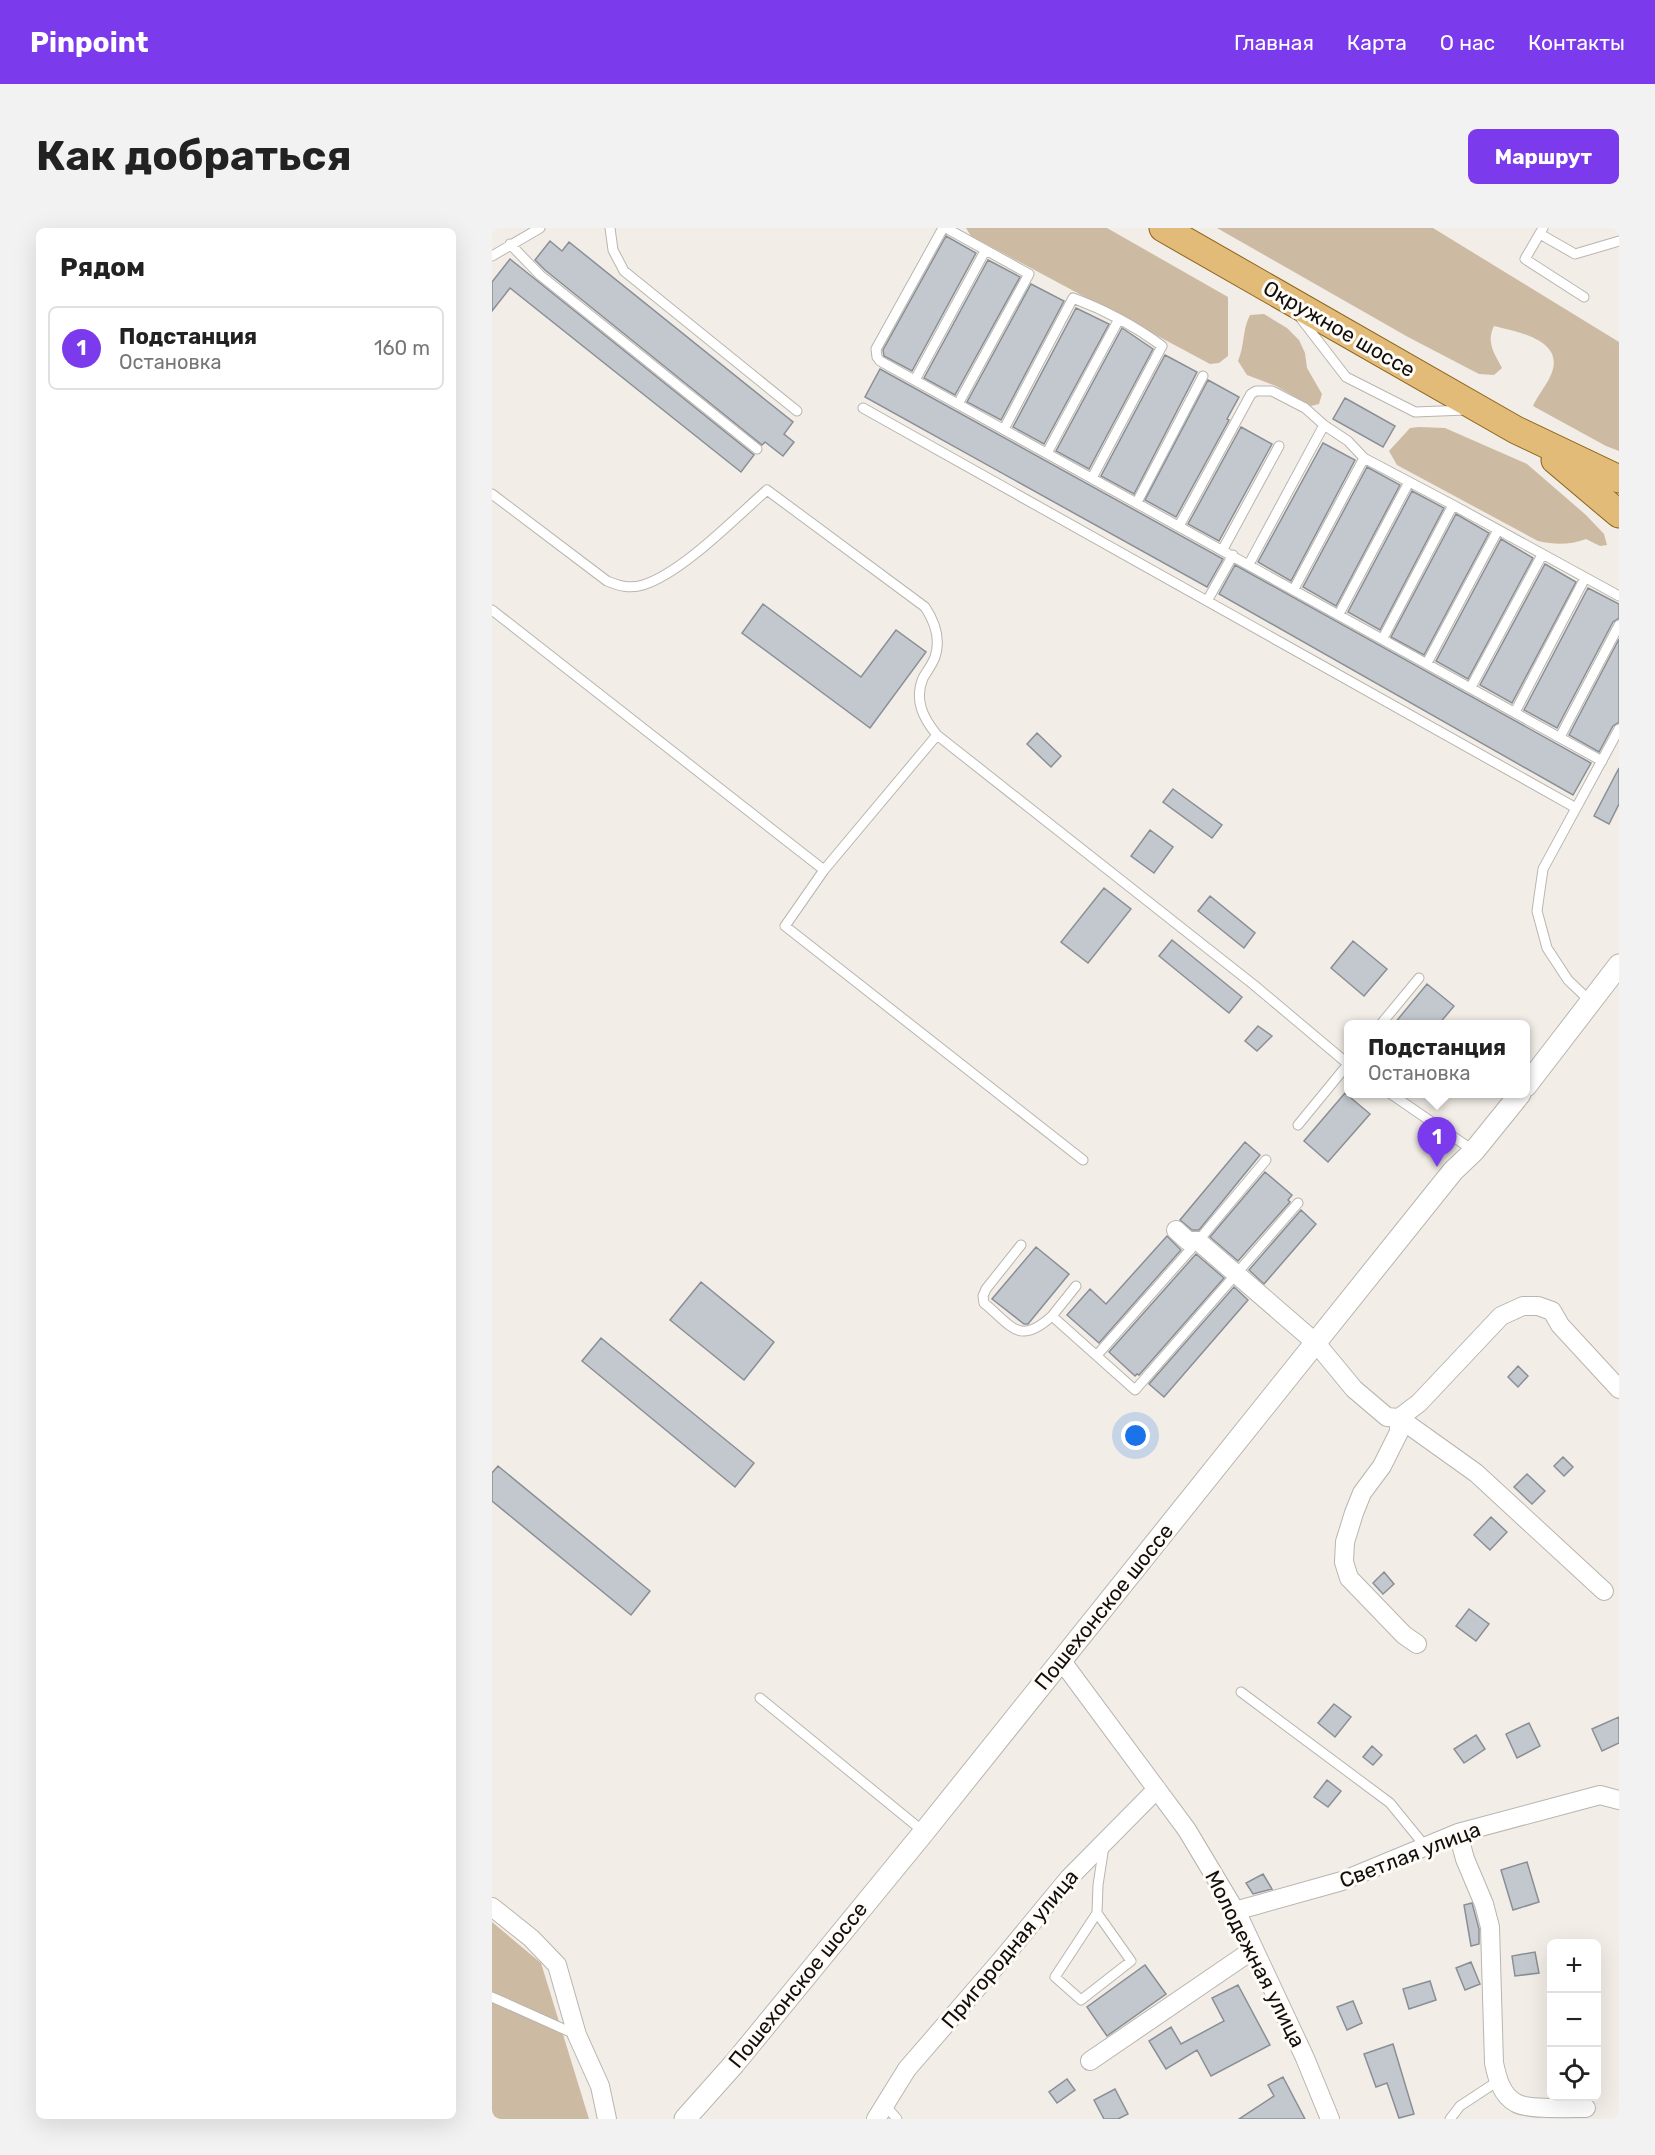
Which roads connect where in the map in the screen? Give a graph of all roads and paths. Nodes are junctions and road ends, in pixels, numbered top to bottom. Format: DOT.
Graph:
graph roads {
  1 [pos="540,228"];
  2 [pos="610,228"];
  3 [pos="944,228"];
  4 [pos="1162,228"];
  5 [pos="1541,231"];
  6 [pos="1619,242"];
  7 [pos="510,244"];
  8 [pos="985,251"];
  9 [pos="492,256"];
  10 [pos="1584,297"];
  11 [pos="1284,298"];
  12 [pos="1119,319"];
  13 [pos="1203,376"];
  14 [pos="915,380"];
  15 [pos="958,404"];
  16 [pos="863,408"];
  17 [pos="1479,410"];
  18 [pos="797,411"];
  19 [pos="1323,425"];
  20 [pos="1004,429"];
  21 [pos="1516,430"];
  22 [pos="1279,446"];
  23 [pos="758,449"];
  24 [pos="1047,453"];
  25 [pos="1364,459"];
  26 [pos="1092,478"];
  27 [pos="1619,479"];
  28 [pos="1409,482"];
  29 [pos="492,494"];
  30 [pos="1137,502"];
  31 [pos="1453,505"];
  32 [pos="1619,514"];
  33 [pos="1179,525"];
  34 [pos="1498,530"];
  35 [pos="1223,549"];
  36 [pos="1233,555"];
  37 [pos="1542,555"];
  38 [pos="1249,564"];
  39 [pos="1585,578"];
  40 [pos="1294,589"];
  41 [pos="1619,596"];
  42 [pos="1207,601"];
  43 [pos="492,610"];
  44 [pos="1340,614"];
  45 [pos="1619,625"];
  46 [pos="1383,638"];
  47 [pos="1427,663"];
  48 [pos="1471,687"];
  49 [pos="1515,712"];
  50 [pos="1619,729"];
  51 [pos="937,735"];
  52 [pos="1560,737"];
  53 [pos="1602,760"];
  54 [pos="1575,808"];
  55 [pos="824,870"];
  56 [pos="1617,971"];
  57 [pos="1419,978"];
  58 [pos="1591,1002"];
  59 [pos="1384,1020"];
  60 [pos="1344,1061"];
  61 [pos="1344,1069"];
  62 [pos="1530,1081"];
  63 [pos="1397,1098"];
  64 [pos="1517,1098"];
  65 [pos="1298,1125"];
  66 [pos="1474,1151"];
  67 [pos="1083,1160"];
  68 [pos="1266,1160"];
  69 [pos="1298,1203"];
  70 [pos="1176,1230"];
  71 [pos="1198,1242"];
  72 [pos="1021,1245"];
  73 [pos="1236,1275"];
  74 [pos="1076,1286"];
  75 [pos="1052,1316"];
  76 [pos="1316,1343"];
  77 [pos="1097,1355"];
  78 [pos="1619,1389"];
  79 [pos="1399,1418"];
  80 [pos="1604,1591"];
  81 [pos="1417,1644"];
  82 [pos="1061,1660"];
  83 [pos="1242,1692"];
  84 [pos="760,1698"];
  85 [pos="1157,1789"];
  86 [pos="1619,1792"];
  87 [pos="1600,1795"];
  88 [pos="1619,1800"];
  89 [pos="924,1832"];
  90 [pos="1458,1833"];
  91 [pos="1105,1840"];
  92 [pos="1425,1846"];
  93 [pos="492,1907"];
  94 [pos="1235,1911"];
  95 [pos="1097,1913"];
  96 [pos="1254,1948"];
  97 [pos="492,1997"];
  98 [pos="577,2035"];
  99 [pos="1089,2061"];
  100 [pos="1498,2081"];
  101 [pos="1586,2108"];
  102 [pos="886,2114"];
  103 [pos="608,2119"];
  104 [pos="685,2119"];
  105 [pos="1330,2119"];
  106 [pos="1450,2119"];
  1 -- 7 [label="lane"];
  2 -- 18 [label="lane"];
  3 -- 8 [label="lane"];
  3 -- 14 [label="lane"];
  4 -- 11 [label="main road, Окружное шоссе"];
  5 -- 6 [label="lane"];
  5 -- 10 [label="lane"];
  7 -- 9 [label="lane"];
  7 -- 23 [label="lane"];
  8 -- 14 [label="lane"];
  8 -- 15 [label="lane"];
  11 -- 17 [label="main road, Окружное шоссе"];
  11 -- 17 [label="lane"];
  12 -- 20 [label="lane"];
  12 -- 24 [label="lane"];
  12 -- 26 [label="lane"];
  13 -- 30 [label="lane"];
  14 -- 15 [label="lane"];
  15 -- 20 [label="lane"];
  16 -- 42 [label="lane"];
  17 -- 21 [label="main road, Окружное шоссе"];
  19 -- 25 [label="lane"];
  19 -- 33 [label="lane"];
  19 -- 38 [label="lane"];
  20 -- 24 [label="lane"];
  21 -- 27 [label="main road, Окружное шоссе"];
  21 -- 32 [label="main road, Окружное шоссе"];
  22 -- 35 [label="lane"];
  24 -- 26 [label="lane"];
  25 -- 28 [label="lane"];
  25 -- 40 [label="lane"];
  26 -- 30 [label="lane"];
  28 -- 31 [label="lane"];
  28 -- 44 [label="lane"];
  29 -- 51 [label="lane"];
  30 -- 33 [label="lane"];
  31 -- 34 [label="lane"];
  31 -- 46 [label="lane"];
  33 -- 35 [label="lane"];
  34 -- 37 [label="lane"];
  34 -- 47 [label="lane"];
  35 -- 36 [label="lane"];
  36 -- 38 [label="lane"];
  36 -- 42 [label="lane"];
  37 -- 39 [label="lane"];
  37 -- 48 [label="lane"];
  38 -- 40 [label="lane"];
  39 -- 41 [label="lane"];
  39 -- 49 [label="lane"];
  40 -- 44 [label="lane"];
  42 -- 54 [label="lane"];
  43 -- 55 [label="lane"];
  44 -- 46 [label="lane"];
  45 -- 52 [label="lane"];
  46 -- 47 [label="lane"];
  47 -- 48 [label="lane"];
  48 -- 49 [label="lane"];
  49 -- 52 [label="lane"];
  50 -- 53 [label="lane"];
  51 -- 55 [label="lane"];
  51 -- 60 [label="lane"];
  52 -- 53 [label="lane"];
  53 -- 54 [label="lane"];
  54 -- 58 [label="lane"];
  55 -- 67 [label="lane"];
  56 -- 58 [label="street"];
  57 -- 59 [label="lane"];
  58 -- 62 [label="street"];
  61 -- 65 [label="lane"];
  63 -- 66 [label="lane"];
  64 -- 66 [label="street, Пошехонское шоссе"];
  66 -- 76 [label="street, Пошехонское шоссе"];
  68 -- 71 [label="lane"];
  69 -- 73 [label="lane"];
  70 -- 71 [label="street"];
  71 -- 73 [label="street"];
  71 -- 77 [label="lane"];
  72 -- 75 [label="lane"];
  73 -- 76 [label="street"];
  73 -- 77 [label="lane"];
  74 -- 75 [label="lane"];
  75 -- 77 [label="lane"];
  76 -- 79 [label="street"];
  76 -- 82 [label="street, Пошехонское шоссе"];
  78 -- 79 [label="street"];
  79 -- 80 [label="street"];
  79 -- 81 [label="street"];
  82 -- 85 [label="street, Молодежная улица"];
  82 -- 89 [label="street, Пошехонское шоссе"];
  83 -- 92 [label="lane"];
  84 -- 89 [label="lane"];
  85 -- 91 [label="street, Пригородная улица"];
  85 -- 94 [label="street, Молодежная улица"];
  86 -- 87 [label="street"];
  87 -- 88 [label="street, Светлая улица"];
  87 -- 90 [label="street, Светлая улица"];
  89 -- 104 [label="street, Пошехонское шоссе"];
  90 -- 92 [label="street, Светлая улица"];
  90 -- 100 [label="street"];
  91 -- 95 [label="lane"];
  91 -- 102 [label="street, Пригородная улица"];
  92 -- 94 [label="street, Светлая улица"];
  93 -- 98 [label="street"];
  94 -- 96 [label="street, Молодежная улица"];
  95 -- 95 [label="lane"];
  96 -- 99 [label="street"];
  96 -- 105 [label="street, Молодежная улица"];
  97 -- 98 [label="lane"];
  98 -- 103 [label="street"];
  100 -- 101 [label="street"];
  100 -- 106 [label="lane"];
}
